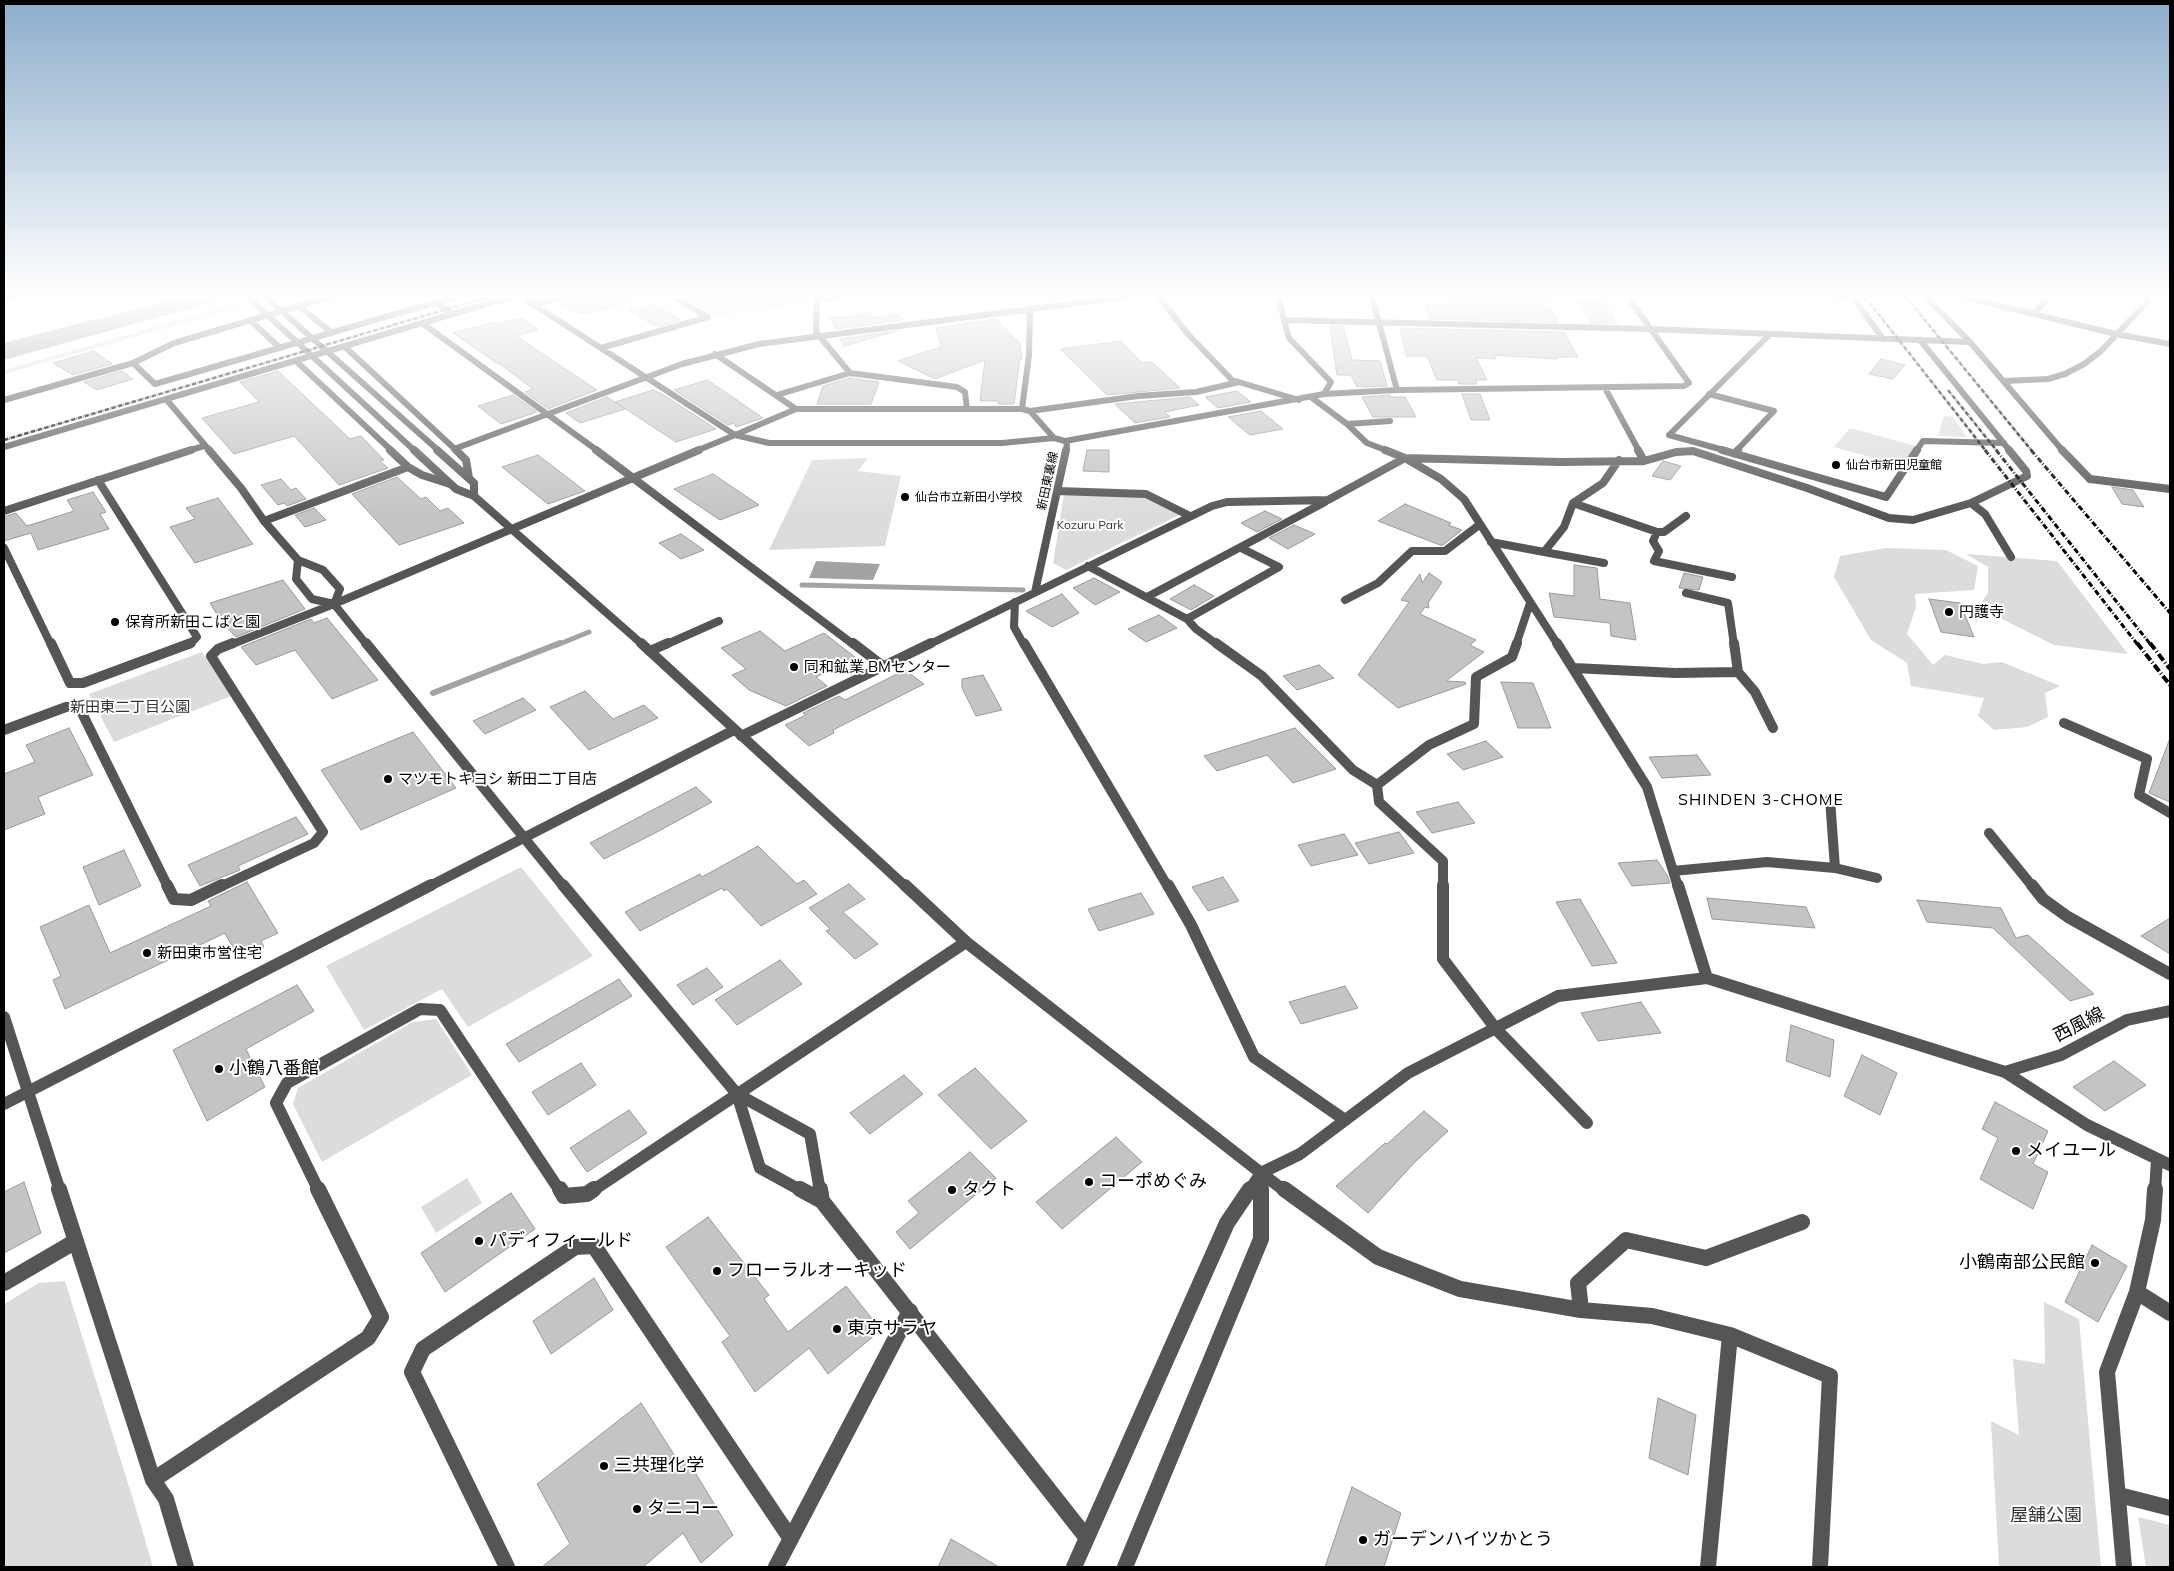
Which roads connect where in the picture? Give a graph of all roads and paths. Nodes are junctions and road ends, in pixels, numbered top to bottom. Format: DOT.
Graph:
graph roads {
  1 [pos="108,370"];
  2 [pos="141,370"];
  3 [pos="203,370"];
  4 [pos="264,370"];
  5 [pos="306,370"];
  6 [pos="328,370"];
  7 [pos="348,370"];
  8 [pos="370,370"];
  9 [pos="488,370"];
  10 [pos="636,370"];
  11 [pos="666,370"];
  12 [pos="740,370"];
  13 [pos="848,370"];
  14 [pos="1027,370"];
  15 [pos="1223,370"];
  16 [pos="1320,370"];
  17 [pos="1391,370"];
  18 [pos="1680,370"];
  19 [pos="1734,370"];
  20 [pos="1945,370"];
  21 [pos="1995,370"];
  22 [pos="2072,370"];
  23 [pos="850,373"];
  24 [pos="646,377"];
  25 [pos="2004,381"];
  26 [pos="1238,382"];
  27 [pos="1605,388"];
  28 [pos="1397,390"];
  29 [pos="1324,394"];
  30 [pos="1710,394"];
  31 [pos="777,395"];
  32 [pos="1311,397"];
  33 [pos="166,399"];
  34 [pos="4,400"];
  35 [pos="1299,400"];
  36 [pos="796,409"];
  37 [pos="967,409"];
  38 [pos="1022,409"];
  39 [pos="1030,411"];
  40 [pos="548,414"];
  41 [pos="1390,421"];
  42 [pos="1347,424"];
  43 [pos="735,435"];
  44 [pos="1054,438"];
  45 [pos="1065,441"];
  46 [pos="2004,442"];
  47 [pos="204,446"];
  48 [pos="4,447"];
  49 [pos="454,449"];
  50 [pos="1735,454"];
  51 [pos="1405,458"];
  52 [pos="1619,460"];
  53 [pos="1644,461"];
  54 [pos="408,467"];
  55 [pos="468,478"];
  56 [pos="633,478"];
  57 [pos="98,480"];
  58 [pos="450,484"];
  59 [pos="2170,490"];
  60 [pos="1058,491"];
  61 [pos="474,496"];
  62 [pos="1328,500"];
  63 [pos="1573,503"];
  64 [pos="1971,503"];
  65 [pos="4,511"];
  66 [pos="1190,516"];
  67 [pos="1686,516"];
  68 [pos="264,521"];
  69 [pos="1479,525"];
  70 [pos="513,529"];
  71 [pos="1657,532"];
  72 [pos="1491,542"];
  73 [pos="4,548"];
  74 [pos="1240,548"];
  75 [pos="1544,552"];
  76 [pos="2011,557"];
  77 [pos="298,560"];
  78 [pos="1604,563"];
  79 [pos="1088,566"];
  80 [pos="1732,577"];
  81 [pos="1035,592"];
  82 [pos="1686,593"];
  83 [pos="1147,597"];
  84 [pos="1345,600"];
  85 [pos="1015,602"];
  86 [pos="1530,603"];
  87 [pos="334,604"];
  88 [pos="1187,619"];
  89 [pos="719,621"];
  90 [pos="650,651"];
  91 [pos="883,666"];
  92 [pos="1574,668"];
  93 [pos="1738,672"];
  94 [pos="2064,723"];
  95 [pos="1772,728"];
  96 [pos="4,730"];
  97 [pos="738,733"];
  98 [pos="1377,785"];
  99 [pos="1830,799"];
  100 [pos="2170,813"];
  101 [pos="1989,833"];
  102 [pos="523,838"];
  103 [pos="1835,868"];
  104 [pos="1674,871"];
  105 [pos="1877,878"];
  106 [pos="966,942"];
  107 [pos="2170,974"];
  108 [pos="1707,978"];
  109 [pos="2170,1012"];
  110 [pos="4,1017"];
  111 [pos="1496,1029"];
  112 [pos="2005,1072"];
  113 [pos="28,1092"];
  114 [pos="737,1094"];
  115 [pos="4,1104"];
  116 [pos="1344,1120"];
  117 [pos="1587,1123"];
  118 [pos="2164,1163"];
  119 [pos="1261,1172"];
  120 [pos="822,1201"];
  121 [pos="1802,1222"];
  122 [pos="76,1241"];
  123 [pos="4,1283"];
  124 [pos="2138,1292"];
  125 [pos="1581,1310"];
  126 [pos="910,1311"];
  127 [pos="2170,1313"];
  128 [pos="1730,1335"];
  129 [pos="153,1480"];
  130 [pos="2119,1495"];
  131 [pos="2170,1508"];
  132 [pos="1086,1537"];
  133 [pos="791,1539"];
  134 [pos="186,1567"];
  135 [pos="507,1567"];
  136 [pos="776,1567"];
  137 [pos="1074,1567"];
  138 [pos="1125,1567"];
  139 [pos="1708,1567"];
  140 [pos="1820,1567"];
  141 [pos="2124,1567"];
  1 -- 34 [label="street"];
  2 -- 3 [label="street"];
  4 -- 33 [label="street"];
  5 -- 54 [label="street"];
  6 -- 58 [label="street"];
  7 -- 55 [label="street"];
  8 -- 49 [label="street"];
  9 -- 40 [label="street"];
  10 -- 24 [label="street"];
  11 -- 24 [label="street"];
  12 -- 31 [label="street"];
  13 -- 23 [label="street"];
  14 -- 38 [label="street"];
  15 -- 26 [label="street"];
  16 -- 29 [label="street"];
  17 -- 28 [label="street"];
  18 -- 27 [label="street"];
  19 -- 30 [label="street"];
  20 -- 46 [label="street"];
  21 -- 25 [label="street"];
  22 -- 25 [label="street"];
  23 -- 31 [label="street"];
  23 -- 37 [label="street"];
  24 -- 40 [label="street"];
  24 -- 43 [label="street"];
  25 -- 59 [label="street"];
  26 -- 35 [label="street"];
  26 -- 39 [label="street"];
  27 -- 28 [label="street"];
  27 -- 53 [label="street"];
  28 -- 29 [label="street"];
  29 -- 32 [label="street"];
  30 -- 50 [label="street"];
  30 -- 50 [label="street"];
  31 -- 36 [label="street"];
  32 -- 35 [label="street"];
  32 -- 42 [label="street"];
  33 -- 47 [label="street"];
  33 -- 48 [label="street"];
  35 -- 45 [label="street"];
  36 -- 37 [label="street"];
  36 -- 43 [label="street"];
  37 -- 38 [label="street"];
  38 -- 39 [label="street"];
  39 -- 44 [label="street, 新田東裏線"];
  40 -- 49 [label="street"];
  40 -- 56 [label="street"];
  41 -- 42 [label="street"];
  42 -- 51 [label="street"];
  43 -- 44 [label="street"];
  43 -- 56 [label="street"];
  44 -- 45 [label="street, 新田東裏線"];
  45 -- 60 [label="street, 新田東裏線"];
  46 -- 50 [label="street"];
  46 -- 64 [label="street"];
  47 -- 57 [label="street"];
  47 -- 68 [label="street"];
  49 -- 55 [label="street"];
  51 -- 52 [label="street"];
  51 -- 62 [label="street"];
  51 -- 69 [label="street"];
  52 -- 53 [label="street"];
  52 -- 63 [label="street"];
  53 -- 64 [label="street"];
  54 -- 58 [label="street"];
  54 -- 68 [label="street"];
  55 -- 61 [label="street"];
  56 -- 70 [label="street"];
  56 -- 91 [label="street"];
  57 -- 65 [label="street"];
  57 -- 73 [label="street"];
  58 -- 61 [label="street"];
  60 -- 66 [label="street"];
  60 -- 81 [label="street, 新田東裏線"];
  61 -- 70 [label="street"];
  62 -- 66 [label="street"];
  62 -- 74 [label="street"];
  63 -- 71 [label="street"];
  63 -- 75 [label="street"];
  64 -- 76 [label="street"];
  66 -- 79 [label="street"];
  67 -- 71 [label="street"];
  68 -- 77 [label="street"];
  69 -- 72 [label="street"];
  69 -- 84 [label="street"];
  70 -- 87 [label="street"];
  70 -- 90 [label="street"];
  71 -- 80 [label="street"];
  72 -- 75 [label="street"];
  72 -- 86 [label="street"];
  74 -- 83 [label="street"];
  74 -- 88 [label="street"];
  75 -- 78 [label="street"];
  77 -- 87 [label="street"];
  77 -- 87 [label="street"];
  79 -- 81 [label="street"];
  79 -- 83 [label="street"];
  81 -- 85 [label="street"];
  82 -- 93 [label="street"];
  83 -- 88 [label="street"];
  85 -- 91 [label="street"];
  85 -- 116 [label="street"];
  86 -- 92 [label="street"];
  86 -- 98 [label="street"];
  87 -- 96 [label="street"];
  87 -- 102 [label="street"];
  88 -- 98 [label="street"];
  89 -- 90 [label="street"];
  90 -- 97 [label="street"];
  91 -- 97 [label="street"];
  92 -- 93 [label="street"];
  92 -- 104 [label="street"];
  93 -- 95 [label="street"];
  94 -- 100 [label="street"];
  97 -- 102 [label="street"];
  97 -- 106 [label="street"];
  98 -- 111 [label="street"];
  99 -- 103 [label="street"];
  101 -- 107 [label="street"];
  102 -- 113 [label="street"];
  102 -- 114 [label="street"];
  103 -- 104 [label="street"];
  103 -- 105 [label="street"];
  104 -- 108 [label="street"];
  106 -- 114 [label="street"];
  106 -- 119 [label="street"];
  108 -- 111 [label="street"];
  108 -- 112 [label="street"];
  109 -- 112 [label="street, 西風線"];
  110 -- 113 [label="street"];
  111 -- 116 [label="street"];
  111 -- 117 [label="street"];
  112 -- 118 [label="street"];
  113 -- 115 [label="street"];
  113 -- 122 [label="street"];
  114 -- 120 [label="street"];
  114 -- 120 [label="street"];
  114 -- 129 [label="street"];
  116 -- 119 [label="street"];
  118 -- 124 [label="street"];
  119 -- 125 [label="street"];
  119 -- 132 [label="street"];
  119 -- 138 [label="street"];
  120 -- 126 [label="street"];
  121 -- 125 [label="street"];
  122 -- 123 [label="street"];
  122 -- 129 [label="street"];
  124 -- 127 [label="street"];
  124 -- 130 [label="street"];
  125 -- 128 [label="street"];
  126 -- 132 [label="street"];
  126 -- 133 [label="street"];
  128 -- 139 [label="street"];
  128 -- 140 [label="street"];
  129 -- 134 [label="street"];
  130 -- 131 [label="street"];
  130 -- 141 [label="street"];
  132 -- 137 [label="street"];
  133 -- 135 [label="street"];
  133 -- 136 [label="street"];
}
